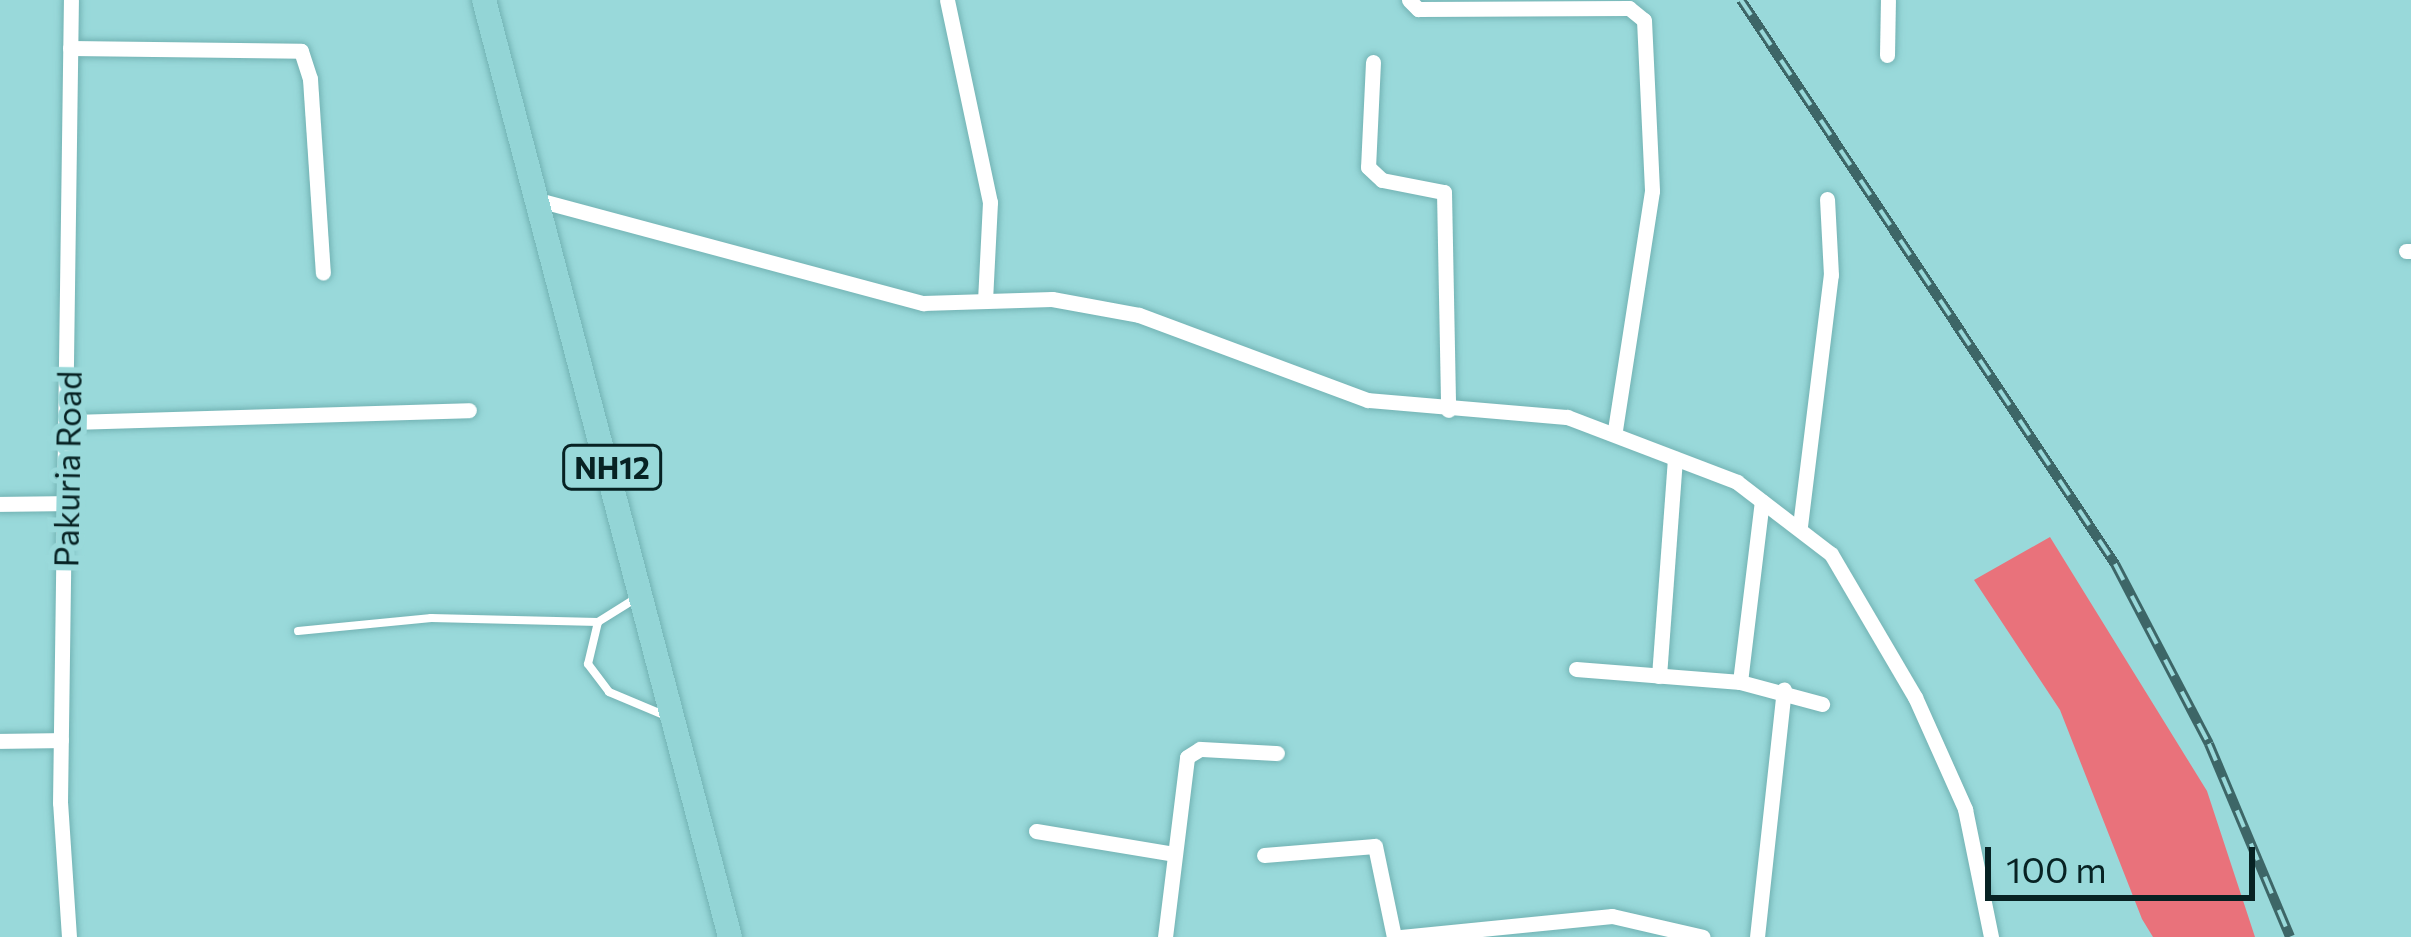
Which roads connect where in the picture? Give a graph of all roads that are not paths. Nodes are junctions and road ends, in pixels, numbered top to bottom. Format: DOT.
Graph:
graph roads {
  1 [pos="71,0"];
  2 [pos="484,0"];
  3 [pos="947,0"];
  4 [pos="1409,0"];
  5 [pos="1888,0"];
  6 [pos="70,48"];
  7 [pos="1887,55"];
  8 [pos="1373,62"];
  9 [pos="1827,199"];
  10 [pos="538,200"];
  11 [pos="322,273"];
  12 [pos="985,301"];
  13 [pos="469,410"];
  14 [pos="1448,410"];
  15 [pos="71,422"];
  16 [pos="1615,430"];
  17 [pos="1675,459"];
  18 [pos="1762,501"];
  19 [pos="68,503"];
  20 [pos="0,504"];
  21 [pos="1799,526"];
  22 [pos="644,592"];
  23 [pos="598,622"];
  24 [pos="298,631"];
  25 [pos="1576,669"];
  26 [pos="1659,676"];
  27 [pos="1740,682"];
  28 [pos="1784,689"];
  29 [pos="1822,704"];
  30 [pos="673,718"];
  31 [pos="61,740"];
  32 [pos="0,741"];
  33 [pos="1277,753"];
  34 [pos="1036,831"];
  35 [pos="1169,853"];
  36 [pos="1264,855"];
  37 [pos="69,937"];
  38 [pos="730,937"];
  39 [pos="1165,937"];
  40 [pos="1397,937"];
  41 [pos="1703,937"];
  42 [pos="1757,937"];
  43 [pos="1990,937"];
  1 -- 6 [label="street, Pakuria Road"];
  2 -- 10 [label="main road, NH12"];
  3 -- 12 [label="street"];
  4 -- 16 [label="street"];
  5 -- 7 [label="street"];
  6 -- 11 [label="street"];
  6 -- 15 [label="street, Pakuria Road"];
  8 -- 14 [label="street"];
  9 -- 21 [label="street"];
  10 -- 12 [label="street"];
  10 -- 22 [label="main road, NH12"];
  12 -- 14 [label="street"];
  13 -- 15 [label="street"];
  14 -- 16 [label="street"];
  15 -- 19 [label="street, Pakuria Road"];
  16 -- 17 [label="street"];
  17 -- 18 [label="street"];
  17 -- 26 [label="street"];
  18 -- 21 [label="street"];
  18 -- 27 [label="street"];
  19 -- 20 [label="street"];
  19 -- 31 [label="street, Pakuria Road"];
  21 -- 43 [label="street"];
  22 -- 23 [label="lane"];
  22 -- 30 [label="main road, NH12"];
  23 -- 24 [label="lane"];
  23 -- 30 [label="lane"];
  25 -- 26 [label="street"];
  26 -- 27 [label="street"];
  27 -- 28 [label="street"];
  28 -- 29 [label="street"];
  28 -- 42 [label="street"];
  30 -- 38 [label="main road, NH12"];
  31 -- 32 [label="street"];
  31 -- 37 [label="street, Pakuria Road"];
  33 -- 35 [label="street"];
  34 -- 35 [label="street"];
  35 -- 39 [label="street"];
  36 -- 40 [label="street"];
  40 -- 41 [label="street"];
}
